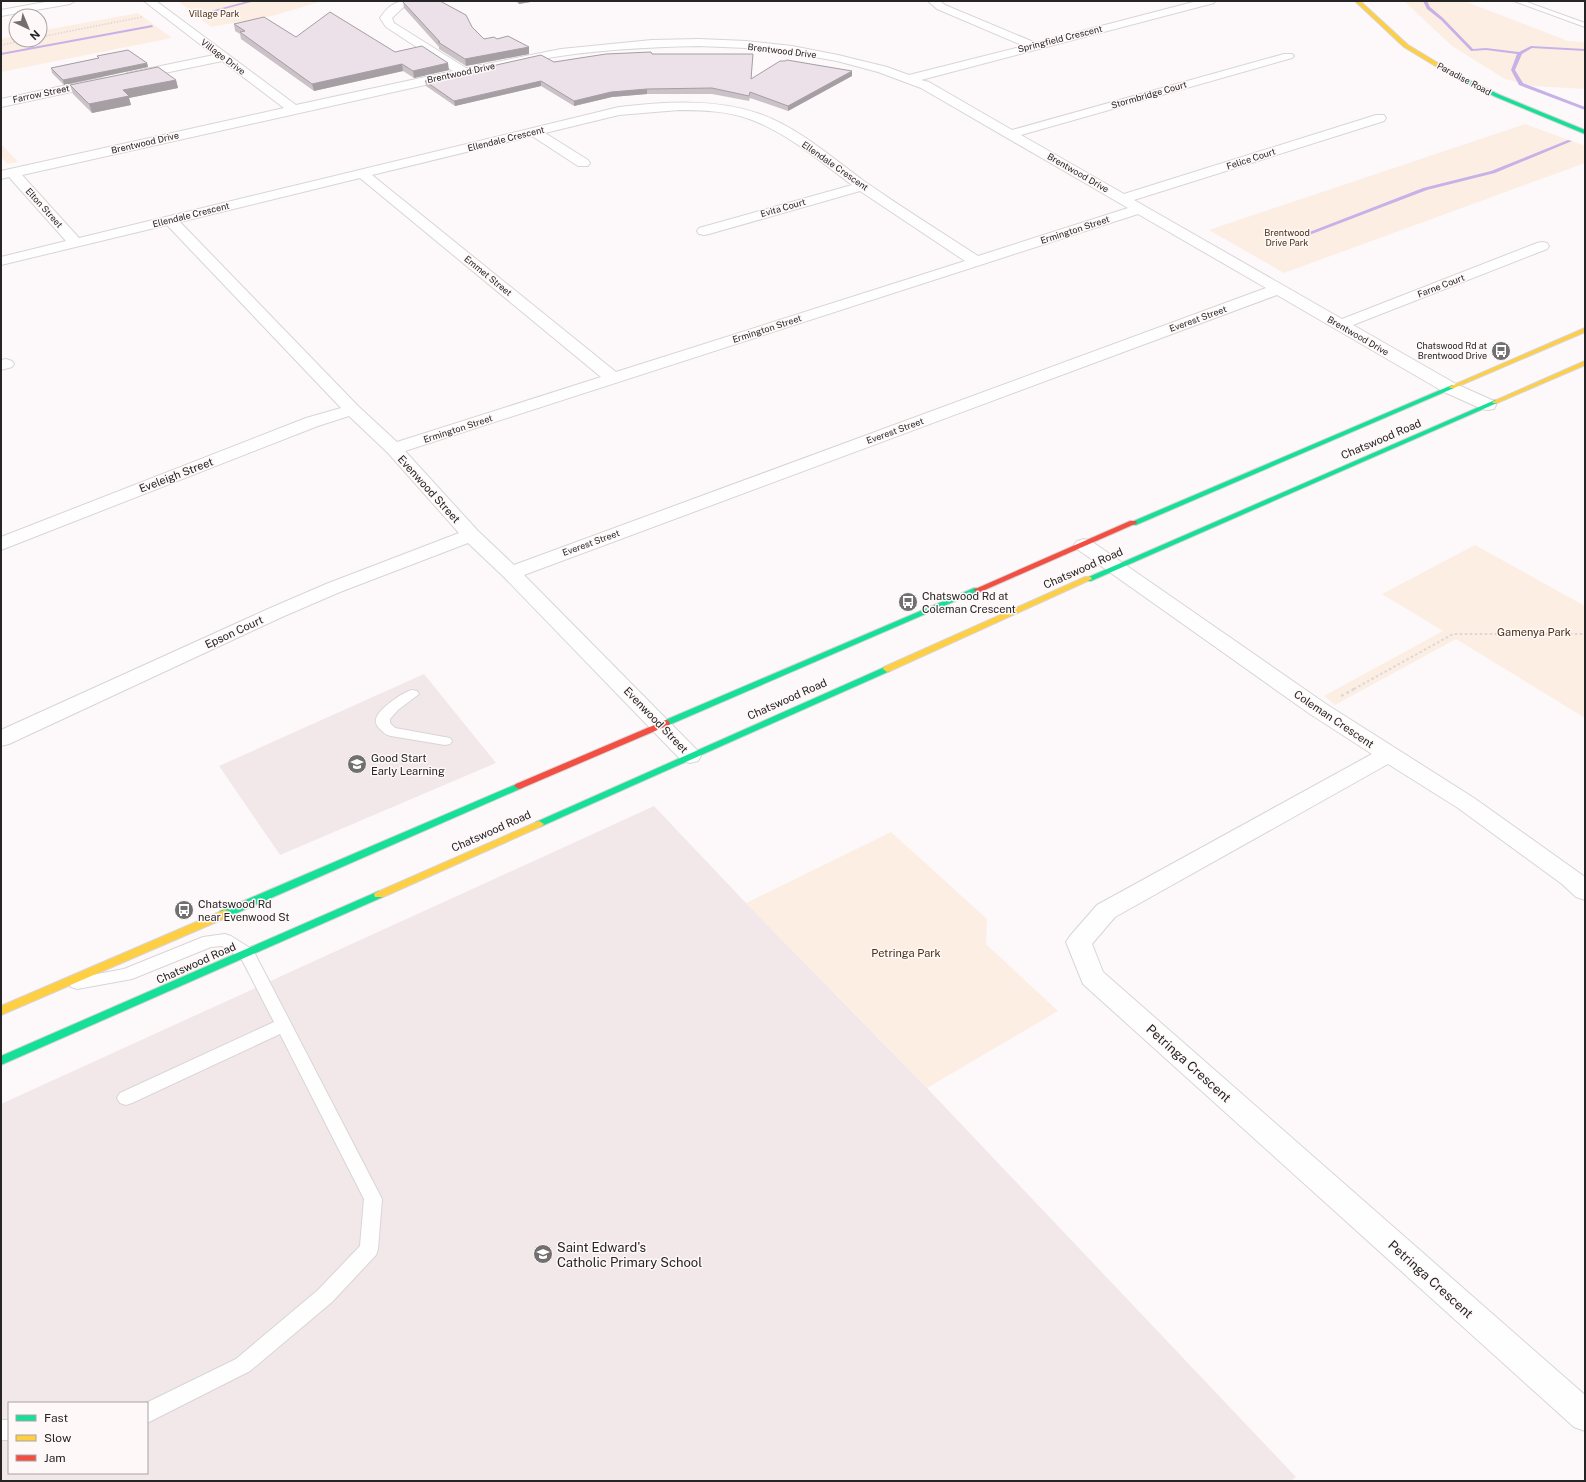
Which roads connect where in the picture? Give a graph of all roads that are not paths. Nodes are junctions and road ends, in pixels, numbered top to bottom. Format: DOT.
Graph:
graph roads {
  1 [pos="70,1"];
  2 [pos="405,1"];
  3 [pos="934,1"];
  4 [pos="1210,1"];
  5 [pos="1357,1"];
  6 [pos="1517,1"];
  7 [pos="152,2"];
  8 [pos="1,13"];
  9 [pos="1585,24"];
  10 [pos="1034,46"];
  11 [pos="1288,56"];
  12 [pos="222,57"];
  13 [pos="464,72"];
  14 [pos="909,79"];
  15 [pos="1512,91"];
  16 [pos="1,103"];
  17 [pos="294,109"];
  18 [pos="1380,118"];
  19 [pos="1585,122"];
  20 [pos="535,132"];
  21 [pos="1585,132"];
  22 [pos="1010,134"];
  23 [pos="583,163"];
  24 [pos="7,174"];
  25 [pos="363,174"];
  26 [pos="862,186"];
  27 [pos="1122,199"];
  28 [pos="1140,209"];
  29 [pos="170,220"];
  30 [pos="704,231"];
  31 [pos="76,243"];
  32 [pos="1542,246"];
  33 [pos="1,261"];
  34 [pos="977,262"];
  35 [pos="1278,289"];
  36 [pos="1340,325"];
  37 [pos="1585,330"];
  38 [pos="1585,363"];
  39 [pos="614,378"];
  40 [pos="1450,388"];
  41 [pos="1488,405"];
  42 [pos="352,410"];
  43 [pos="394,450"];
  44 [pos="471,535"];
  45 [pos="1,544"];
  46 [pos="1084,545"];
  47 [pos="1116,567"];
  48 [pos="511,573"];
  49 [pos="412,694"];
  50 [pos="660,725"];
  51 [pos="1,739"];
  52 [pos="445,741"];
  53 [pos="1387,754"];
  54 [pos="690,756"];
  55 [pos="1580,880"];
  56 [pos="247,954"];
  57 [pos="63,985"];
  58 [pos="1,1011"];
  59 [pos="284,1025"];
  60 [pos="1,1062"];
  61 [pos="126,1098"];
  62 [pos="148,1412"];
  63 [pos="1585,1416"];
  1 -- 8 [label="street"];
  2 -- 13 [label="street"];
  3 -- 10 [label="street"];
  4 -- 10 [label="street, Springfield Crescent"];
  5 -- 21 [label="main road, Paradise Road"];
  6 -- 9 [label="lane"];
  7 -- 12 [label="street, Village Drive"];
  10 -- 14 [label="street, Springfield Crescent"];
  11 -- 22 [label="street, Stormbridge Court"];
  12 -- 16 [label="street, Farrow Street"];
  12 -- 17 [label="street, Village Drive"];
  13 -- 14 [label="street, Brentwood Drive"];
  13 -- 17 [label="street, Brentwood Drive"];
  14 -- 22 [label="street, Brentwood Drive"];
  15 -- 19 [label="main road"];
  17 -- 24 [label="street, Brentwood Drive"];
  18 -- 27 [label="street, Felice Court"];
  20 -- 23 [label="street"];
  20 -- 25 [label="street, Ellendale Crescent"];
  20 -- 26 [label="street, Ellendale Crescent"];
  22 -- 27 [label="street, Brentwood Drive"];
  24 -- 31 [label="street, Elton Street"];
  25 -- 29 [label="street, Ellendale Crescent"];
  25 -- 39 [label="street, Emmet Street"];
  26 -- 30 [label="street, Evita Court"];
  26 -- 34 [label="street, Ellendale Crescent"];
  27 -- 28 [label="street, Brentwood Drive"];
  28 -- 34 [label="street, Ermington Street"];
  28 -- 35 [label="street, Brentwood Drive"];
  29 -- 31 [label="street, Ellendale Crescent"];
  29 -- 42 [label="street, Evenwood Street"];
  31 -- 33 [label="street, Ellendale Crescent"];
  32 -- 36 [label="street, Farne Court"];
  34 -- 39 [label="street, Ermington Street"];
  35 -- 36 [label="street, Brentwood Drive"];
  35 -- 48 [label="street, Everest Street"];
  36 -- 40 [label="street, Brentwood Drive"];
  37 -- 40 [label="main road, Chatswood Road"];
  38 -- 41 [label="main road, Chatswood Road"];
  39 -- 43 [label="street, Ermington Street"];
  40 -- 41 [label="street, Brentwood Drive"];
  40 -- 46 [label="main road, Chatswood Road"];
  41 -- 47 [label="main road, Chatswood Road"];
  42 -- 43 [label="street, Evenwood Street"];
  42 -- 45 [label="street, Eveleigh Street"];
  43 -- 44 [label="street, Evenwood Street"];
  44 -- 48 [label="street, Evenwood Street"];
  44 -- 51 [label="street, Epson Court"];
  46 -- 47 [label="street, Coleman Crescent"];
  46 -- 50 [label="main road, Chatswood Road"];
  47 -- 53 [label="street, Coleman Crescent"];
  47 -- 54 [label="main road, Chatswood Road"];
  48 -- 50 [label="street, Evenwood Street"];
  49 -- 52 [label="lane"];
  50 -- 54 [label="street, Evenwood Street"];
  50 -- 57 [label="main road, Chatswood Road"];
  53 -- 55 [label="street, Coleman Crescent"];
  53 -- 63 [label="street, Petringa Crescent"];
  54 -- 56 [label="main road, Chatswood Road"];
  56 -- 57 [label="lane"];
  56 -- 59 [label="lane"];
  56 -- 60 [label="main road, Chatswood Road"];
  57 -- 58 [label="main road, Chatswood Road"];
  59 -- 61 [label="lane"];
  59 -- 62 [label="lane"];
}
